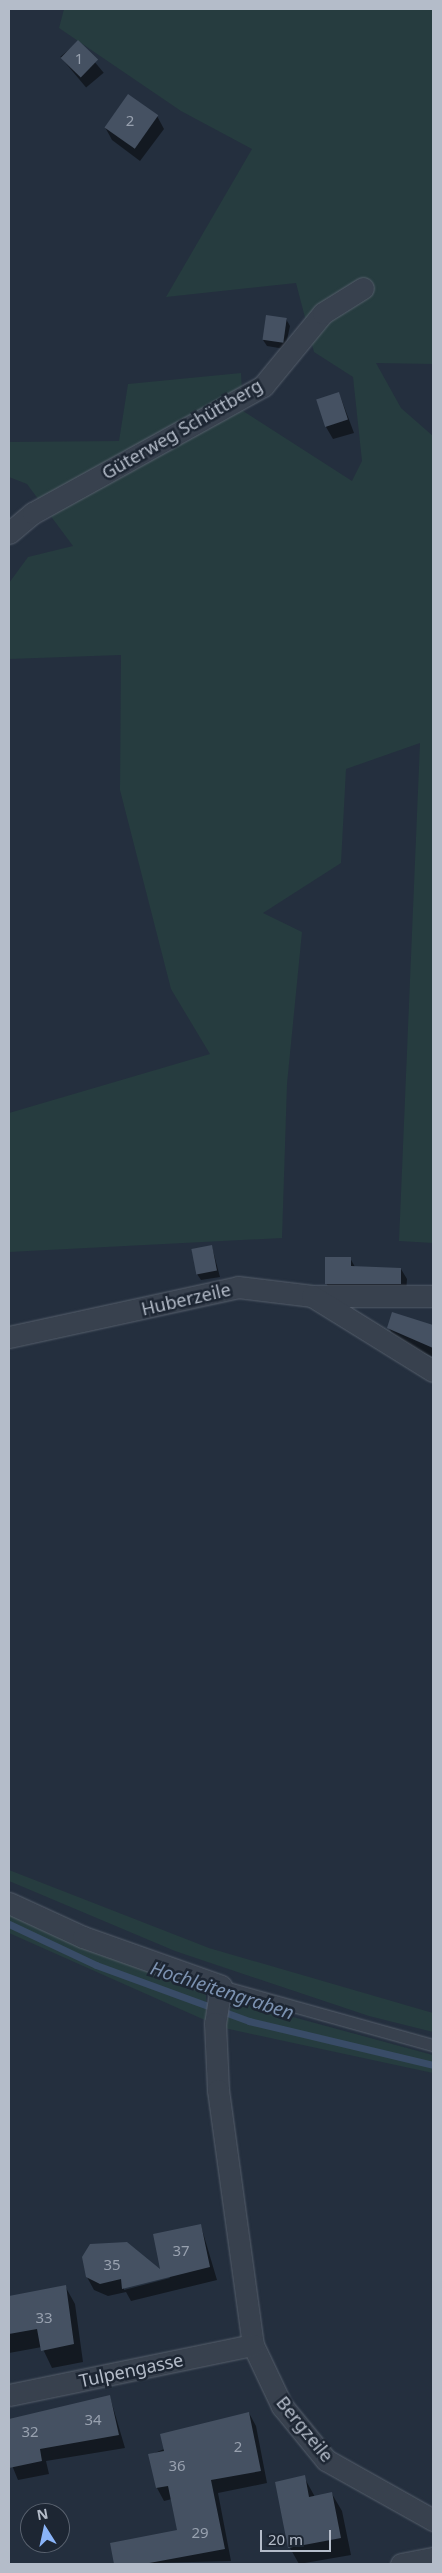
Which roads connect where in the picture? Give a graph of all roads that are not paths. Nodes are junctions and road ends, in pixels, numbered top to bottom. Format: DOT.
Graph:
graph roads {
  1 [pos="363,288"];
  2 [pos="9,533"];
  3 [pos="312,1296"];
  4 [pos="433,1296"];
  5 [pos="9,1337"];
  6 [pos="433,1370"];
  7 [pos="9,1903"];
  8 [pos="219,1991"];
  9 [pos="433,2046"];
  10 [pos="253,2345"];
  11 [pos="9,2395"];
  12 [pos="433,2520"];
  13 [pos="433,2558"];
  14 [pos="402,2564"];
  1 -- 2 [label="street, Güterweg Schüttberg"];
  3 -- 4 [label="street"];
  3 -- 5 [label="street, Huberzeile"];
  3 -- 6 [label="street, Huberzeile"];
  7 -- 8 [label="street"];
  8 -- 9 [label="lane"];
  8 -- 10 [label="street, Bergzeile"];
  10 -- 11 [label="street, Tulpengasse"];
  10 -- 12 [label="street, Bergzeile"];
  13 -- 14 [label="street"];
}
